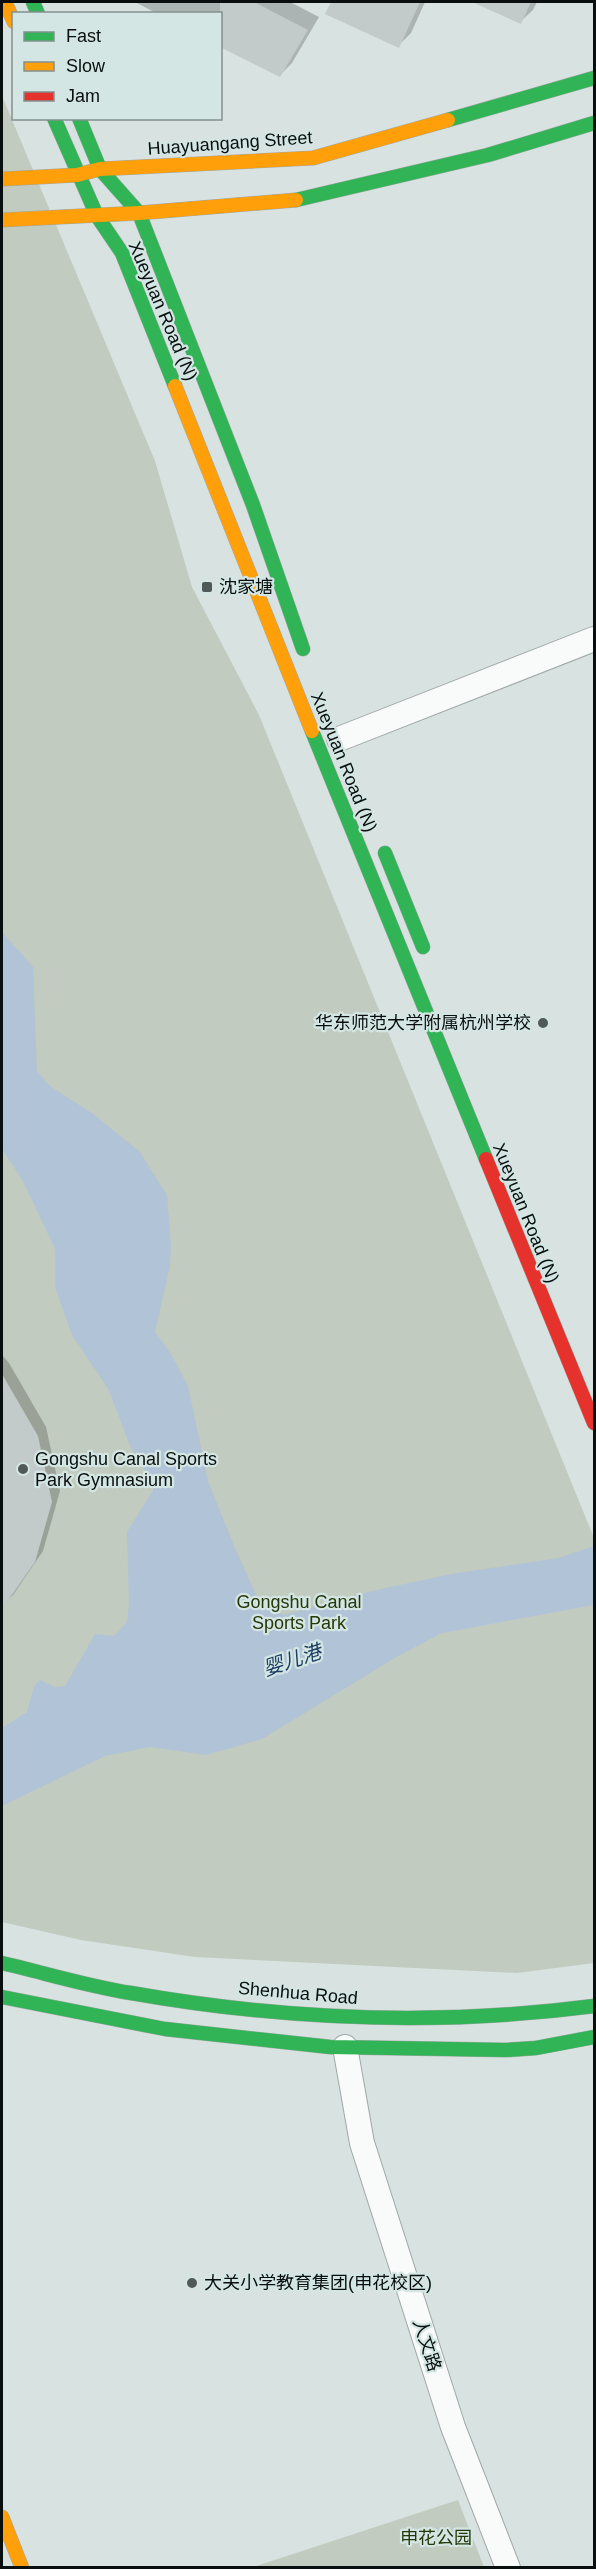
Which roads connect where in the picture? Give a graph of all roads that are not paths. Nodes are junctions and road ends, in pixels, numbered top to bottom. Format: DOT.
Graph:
graph roads {
  1 [pos="5,2"];
  2 [pos="12,18"];
  3 [pos="594,78"];
  4 [pos="55,120"];
  5 [pos="81,120"];
  6 [pos="594,123"];
  7 [pos="100,169"];
  8 [pos="77,176"];
  9 [pos="2,179"];
  10 [pos="139,213"];
  11 [pos="97,216"];
  12 [pos="2,220"];
  13 [pos="594,639"];
  14 [pos="310,666"];
  15 [pos="339,739"];
  16 [pos="379,839"];
  17 [pos="428,960"];
  18 [pos="594,1423"];
  19 [pos="2,1963"];
  20 [pos="2,1997"];
  21 [pos="594,2006"];
  22 [pos="594,2037"];
  23 [pos="345,2047"];
  24 [pos="2,2517"];
  25 [pos="22,2568"];
  26 [pos="508,2568"];
  1 -- 2 [label="main road"];
  3 -- 7 [label="main road, Huayuangang Street"];
  4 -- 8 [label="main road, Xueyuan Road (N)"];
  5 -- 7 [label="main road, Xueyuan Road (N)"];
  6 -- 10 [label="main road"];
  7 -- 8 [label="main road, Huayuangang Street"];
  7 -- 10 [label="main road, Xueyuan Road (N)"];
  8 -- 9 [label="main road, Huayuangang Street"];
  8 -- 11 [label="main road, Xueyuan Road (N)"];
  10 -- 11 [label="main road"];
  10 -- 14 [label="main road, Xueyuan Road (N)"];
  11 -- 12 [label="main road"];
  11 -- 18 [label="main road, Xueyuan Road (N)"];
  13 -- 15 [label="street"];
  16 -- 17 [label="main road, Xueyuan Road (N)"];
  19 -- 21 [label="main road, Shenhua Road"];
  20 -- 23 [label="main road"];
  22 -- 23 [label="main road"];
  23 -- 26 [label="street, 人文路"];
  24 -- 25 [label="main road"];
}
